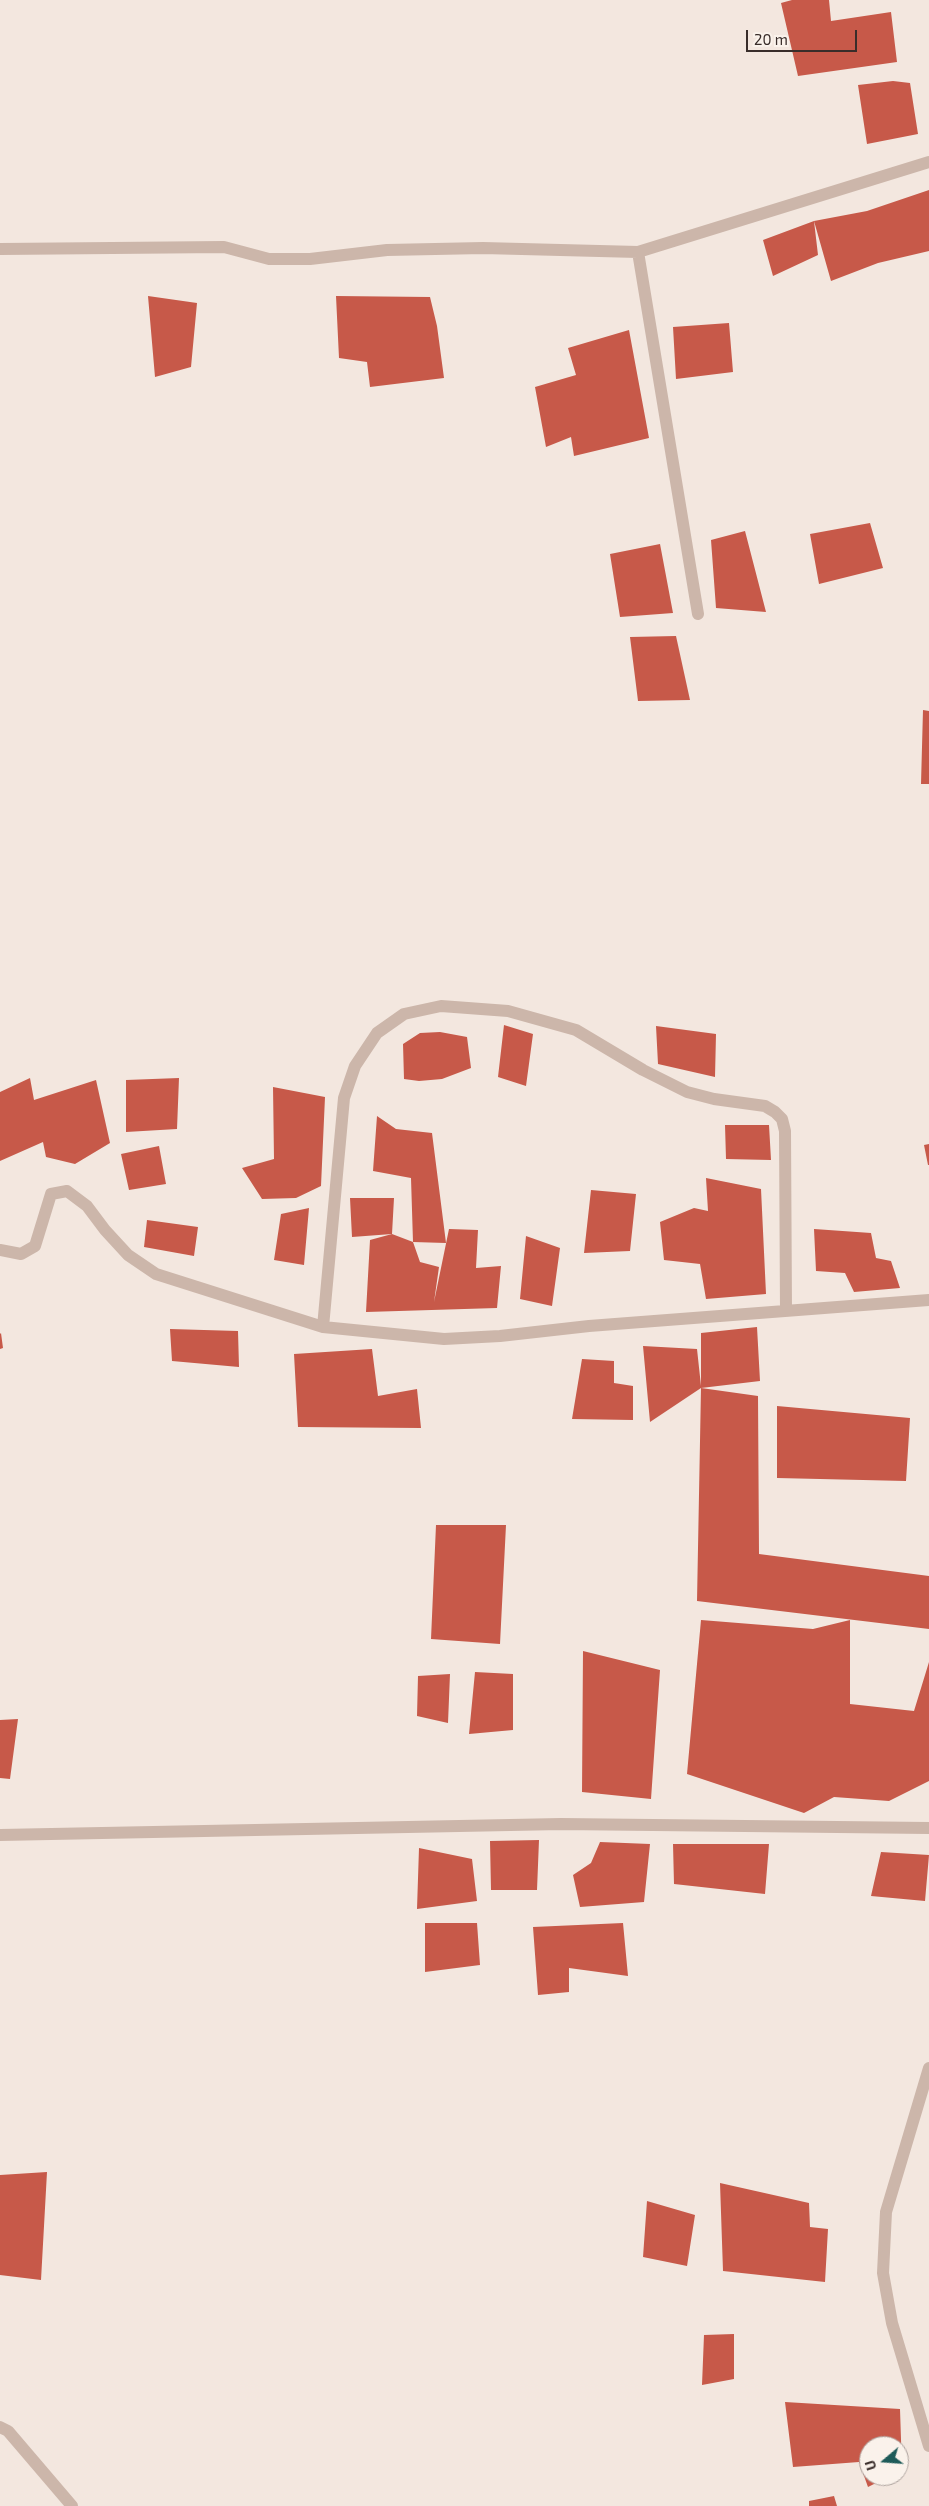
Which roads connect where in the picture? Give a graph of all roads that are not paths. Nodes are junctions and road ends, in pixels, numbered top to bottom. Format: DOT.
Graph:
graph roads {
  1 [pos="929,162"];
  2 [pos="0,250"];
  3 [pos="638,252"];
  4 [pos="698,614"];
  5 [pos="0,1250"];
  6 [pos="929,1300"];
  7 [pos="786,1311"];
  8 [pos="323,1326"];
  9 [pos="929,1828"];
  10 [pos="0,1835"];
  11 [pos="929,2068"];
  12 [pos="0,2427"];
  13 [pos="929,2446"];
  14 [pos="72,2506"];
  1 -- 3 [label="street"];
  2 -- 3 [label="street"];
  3 -- 4 [label="street"];
  5 -- 8 [label="street"];
  6 -- 7 [label="street"];
  7 -- 8 [label="street"];
  7 -- 8 [label="street"];
  9 -- 10 [label="street"];
  11 -- 13 [label="street"];
  12 -- 14 [label="street"];
}
